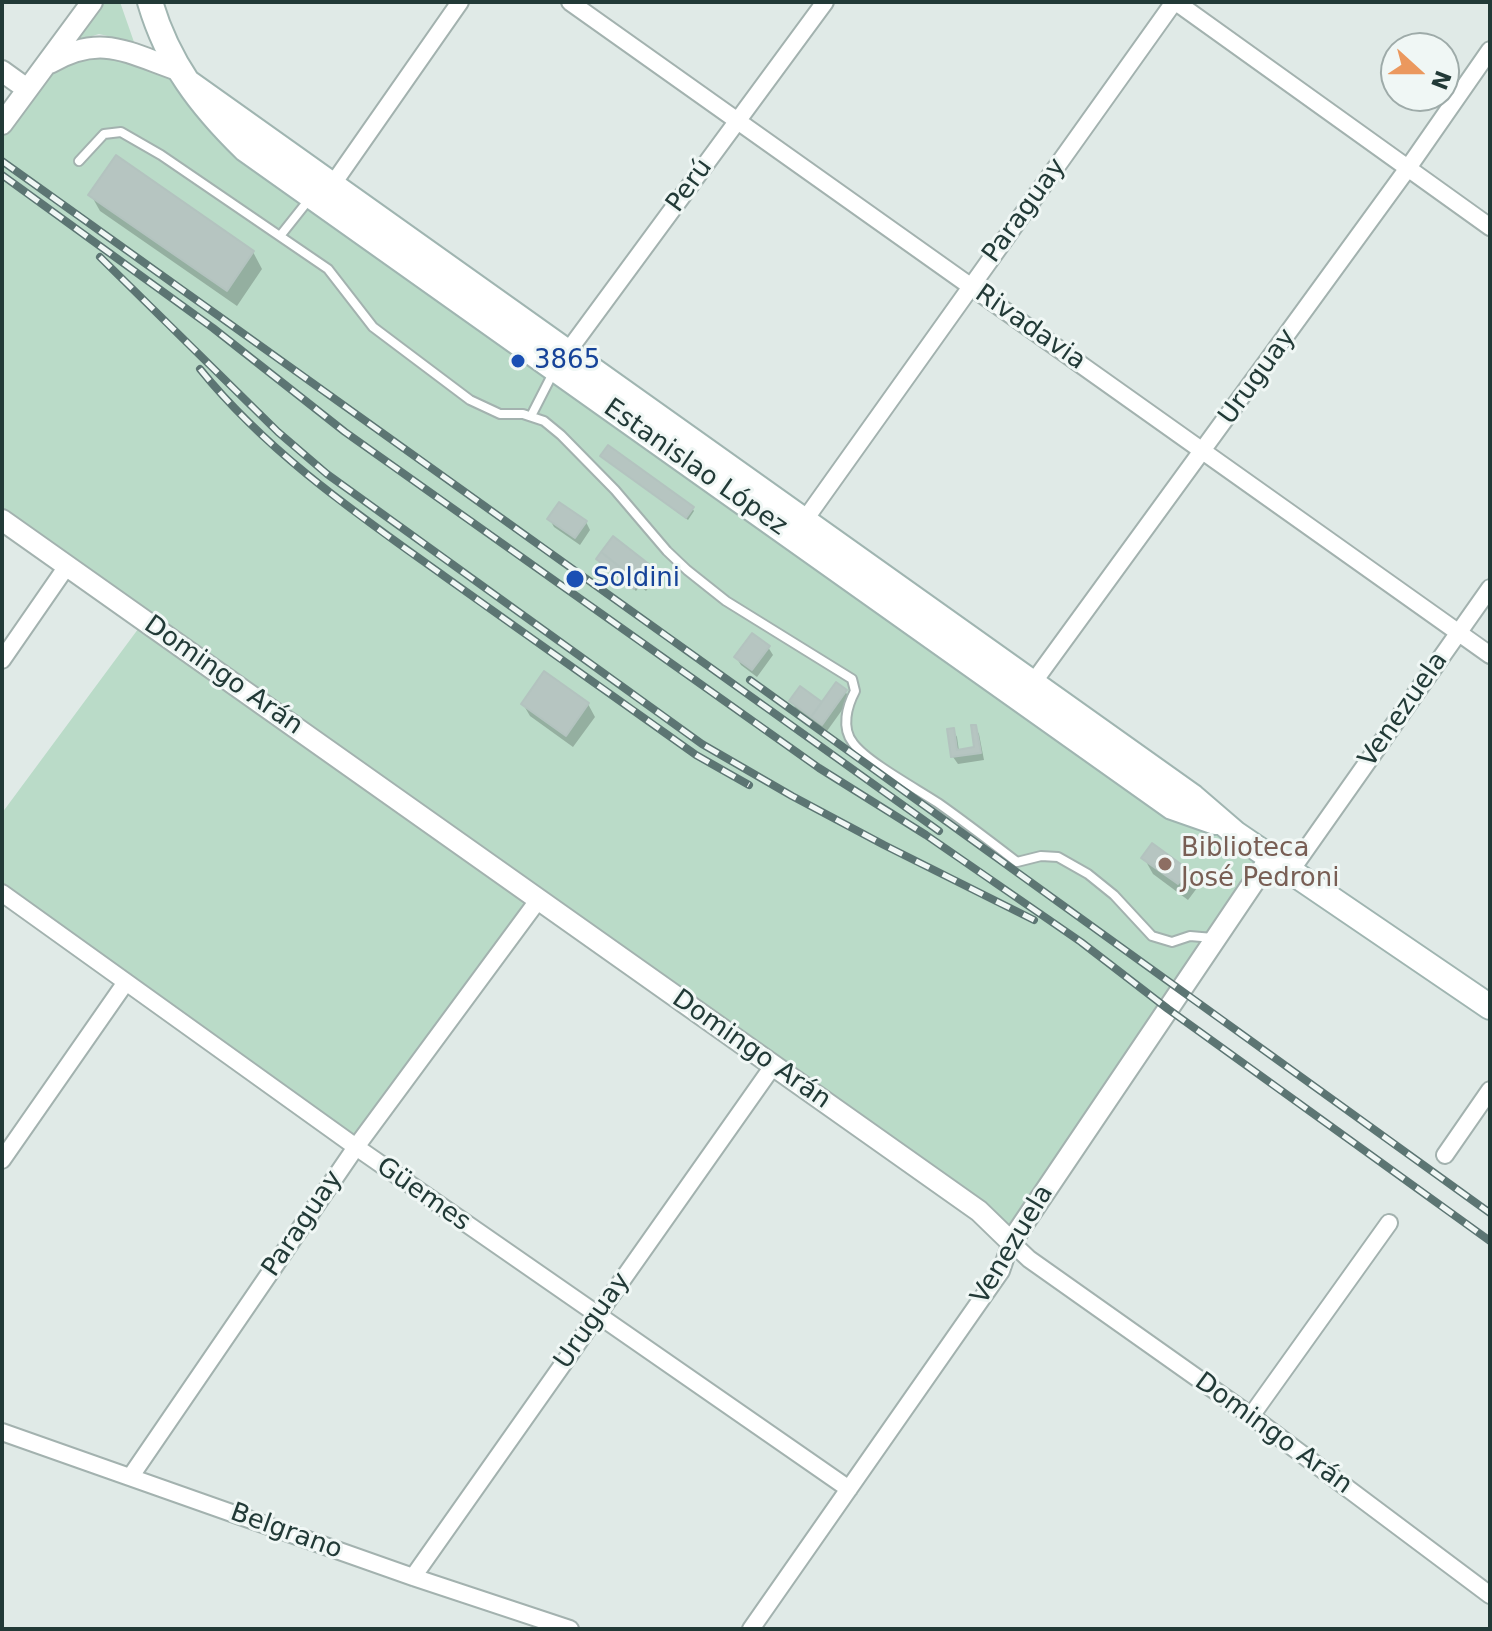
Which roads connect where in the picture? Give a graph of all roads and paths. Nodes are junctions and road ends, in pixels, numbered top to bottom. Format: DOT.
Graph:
graph roads {
  1 [pos="92,2"];
  2 [pos="150,2"];
  3 [pos="460,2"];
  4 [pos="570,2"];
  5 [pos="825,2"];
  6 [pos="1175,2"];
  7 [pos="1490,50"];
  8 [pos="43,67"];
  9 [pos="2,71"];
  10 [pos="184,77"];
  11 [pos="27,89"];
  12 [pos="738,121"];
  13 [pos="2,124"];
  14 [pos="79,161"];
  15 [pos="1408,168"];
  16 [pos="321,195"];
  17 [pos="1490,227"];
  18 [pos="280,236"];
  19 [pos="971,286"];
  20 [pos="561,361"];
  21 [pos="531,416"];
  22 [pos="1204,451"];
  23 [pos="2,520"];
  24 [pos="798,529"];
  25 [pos="67,566"];
  26 [pos="1490,588"];
  27 [pos="1459,632"];
  28 [pos="1490,655"];
  29 [pos="2,660"];
  30 [pos="1027,691"];
  31 [pos="1280,865"];
  32 [pos="2,893"];
  33 [pos="539,899"];
  34 [pos="1216,938"];
  35 [pos="126,982"];
  36 [pos="1490,1007"];
  37 [pos="773,1066"];
  38 [pos="1490,1090"];
  39 [pos="356,1147"];
  40 [pos="1445,1155"];
  41 [pos="2,1160"];
  42 [pos="1389,1223"];
  43 [pos="1011,1242"];
  44 [pos="596,1316"];
  45 [pos="1251,1416"];
  46 [pos="2,1432"];
  47 [pos="131,1476"];
  48 [pos="849,1489"];
  49 [pos="413,1577"];
  50 [pos="1490,1595"];
  51 [pos="570,1629"];
  52 [pos="751,1629"];
  1 -- 8 [label="street"];
  2 -- 10 [label="main road, Estanislao López"];
  3 -- 16 [label="street"];
  4 -- 12 [label="street, Rivadavia"];
  5 -- 12 [label="street, Perú"];
  6 -- 15 [label="street"];
  6 -- 19 [label="street, Paraguay"];
  7 -- 15 [label="street, Uruguay"];
  8 -- 10 [label="street"];
  8 -- 11 [label="street"];
  9 -- 11 [label="street"];
  10 -- 16 [label="main road, Estanislao López"];
  11 -- 13 [label="street"];
  12 -- 19 [label="street, Rivadavia"];
  12 -- 20 [label="street, Perú"];
  14 -- 18 [label="lane"];
  15 -- 17 [label="street"];
  15 -- 22 [label="street, Uruguay"];
  16 -- 18 [label="lane"];
  16 -- 20 [label="main road, Estanislao López"];
  18 -- 21 [label="lane"];
  19 -- 22 [label="street, Rivadavia"];
  19 -- 24 [label="street, Paraguay"];
  20 -- 21 [label="lane"];
  20 -- 24 [label="main road, Estanislao López"];
  21 -- 34 [label="lane"];
  22 -- 27 [label="street, Rivadavia"];
  22 -- 30 [label="street, Uruguay"];
  23 -- 25 [label="street, Domingo Arán"];
  24 -- 30 [label="main road, Estanislao López"];
  25 -- 29 [label="street"];
  25 -- 33 [label="street, Domingo Arán"];
  26 -- 27 [label="street, Venezuela"];
  27 -- 28 [label="street, Rivadavia"];
  27 -- 31 [label="street, Venezuela"];
  30 -- 31 [label="main road, Estanislao López"];
  31 -- 34 [label="street, Venezuela"];
  31 -- 36 [label="main road, Estanislao López"];
  32 -- 35 [label="street, Güemes"];
  33 -- 37 [label="street, Domingo Arán"];
  33 -- 39 [label="street, Paraguay"];
  34 -- 43 [label="street, Venezuela"];
  35 -- 39 [label="street, Güemes"];
  35 -- 41 [label="street"];
  37 -- 43 [label="street, Domingo Arán"];
  37 -- 44 [label="street, Uruguay"];
  38 -- 40 [label="street"];
  39 -- 44 [label="street, Güemes"];
  39 -- 47 [label="street, Paraguay"];
  42 -- 45 [label="street"];
  43 -- 45 [label="street, Domingo Arán"];
  43 -- 48 [label="street, Venezuela"];
  44 -- 48 [label="street, Güemes"];
  44 -- 49 [label="street, Uruguay"];
  45 -- 50 [label="street, Domingo Arán"];
  46 -- 47 [label="street, Belgrano"];
  47 -- 49 [label="street, Belgrano"];
  48 -- 52 [label="street, Venezuela"];
  49 -- 51 [label="street, Belgrano"];
}
